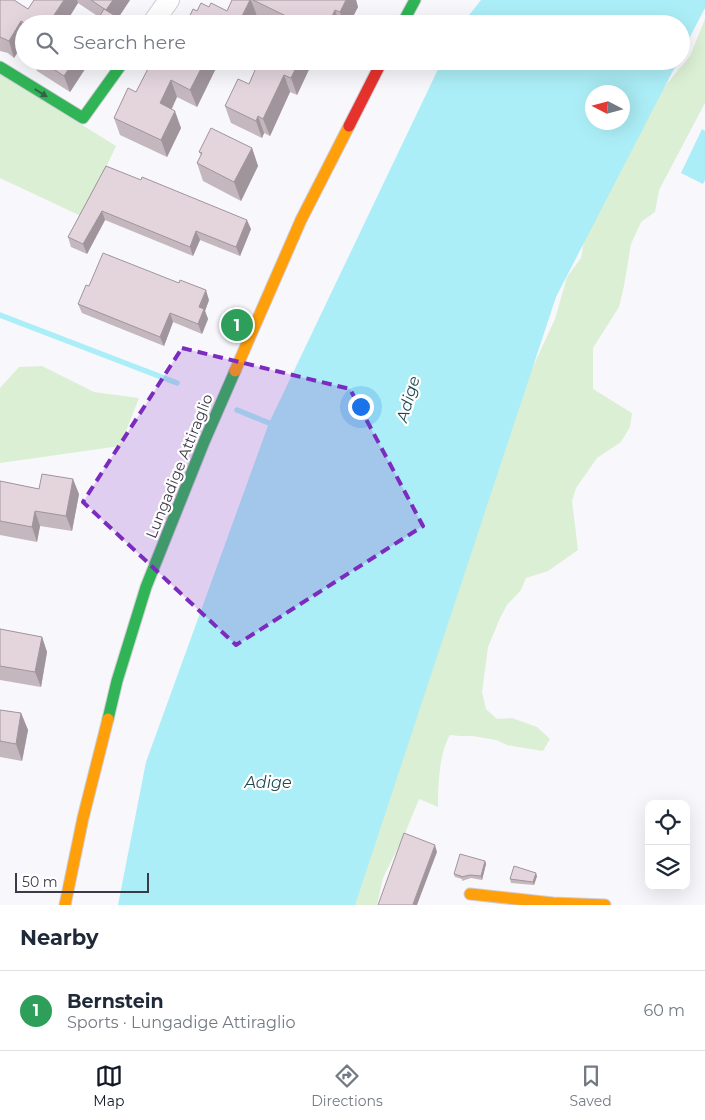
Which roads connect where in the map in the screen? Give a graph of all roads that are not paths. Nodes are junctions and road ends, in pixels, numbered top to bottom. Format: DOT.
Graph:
graph roads {
  1 [pos="169,0"];
  2 [pos="415,0"];
  3 [pos="158,15"];
  4 [pos="407,15"];
  5 [pos="0,67"];
  6 [pos="118,70"];
  7 [pos="377,70"];
  8 [pos="470,894"];
  9 [pos="64,905"];
  10 [pos="605,905"];
  1 -- 3 [label="street"];
  2 -- 4 [label="street"];
  5 -- 6 [label="street, one-way"];
  7 -- 9 [label="street, Lungadige Attiraglio"];
  8 -- 10 [label="street"];
}
